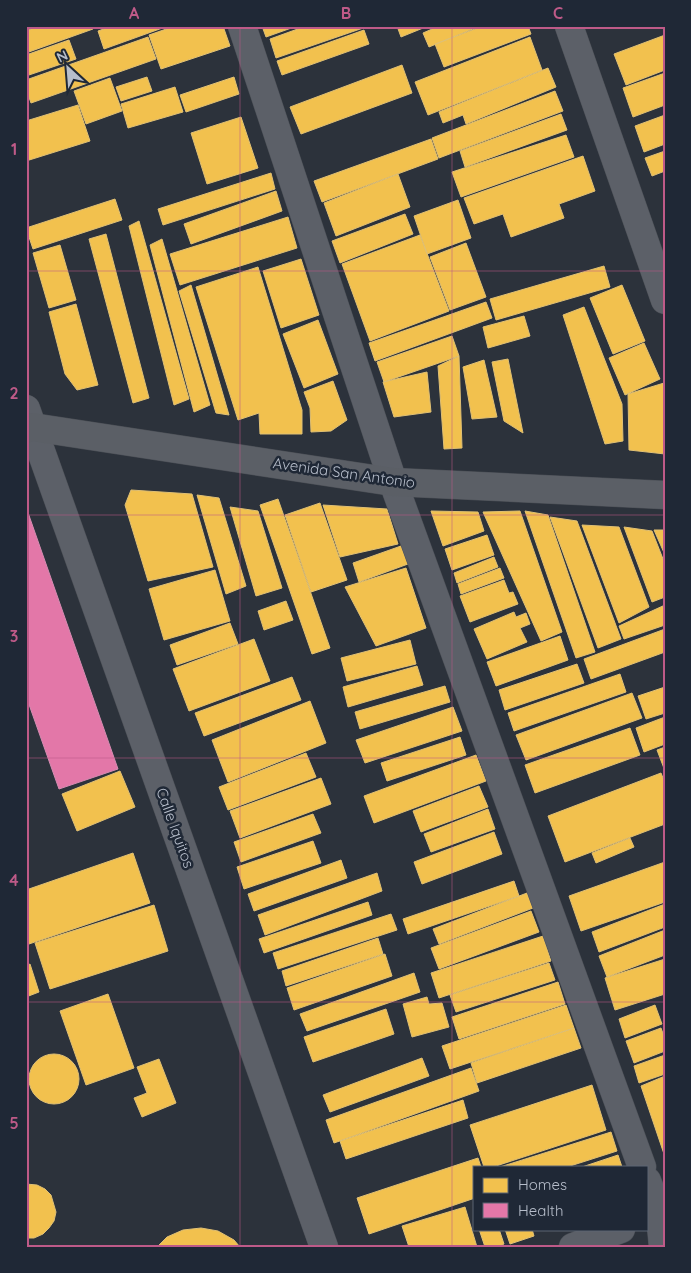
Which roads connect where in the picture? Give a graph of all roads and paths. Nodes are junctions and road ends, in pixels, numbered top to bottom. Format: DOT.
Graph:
graph roads {
  1 [pos="242,26"];
  2 [pos="569,26"];
  3 [pos="665,300"];
  4 [pos="28,422"];
  5 [pos="393,482"];
  6 [pos="665,494"];
  7 [pos="642,1166"];
  8 [pos="648,1184"];
  9 [pos="657,1216"];
  10 [pos="618,1230"];
  11 [pos="324,1247"];
  12 [pos="573,1247"];
  13 [pos="663,1247"];
  1 -- 5 [label="street"];
  2 -- 3 [label="street"];
  4 -- 5 [label="main road, Avenida San Antonio"];
  4 -- 11 [label="street, Calle Iquitos"];
  5 -- 6 [label="main road, Avenida San Antonio"];
  5 -- 7 [label="street"];
  8 -- 9 [label="street"];
  9 -- 13 [label="street"];
  10 -- 12 [label="street"];
}
